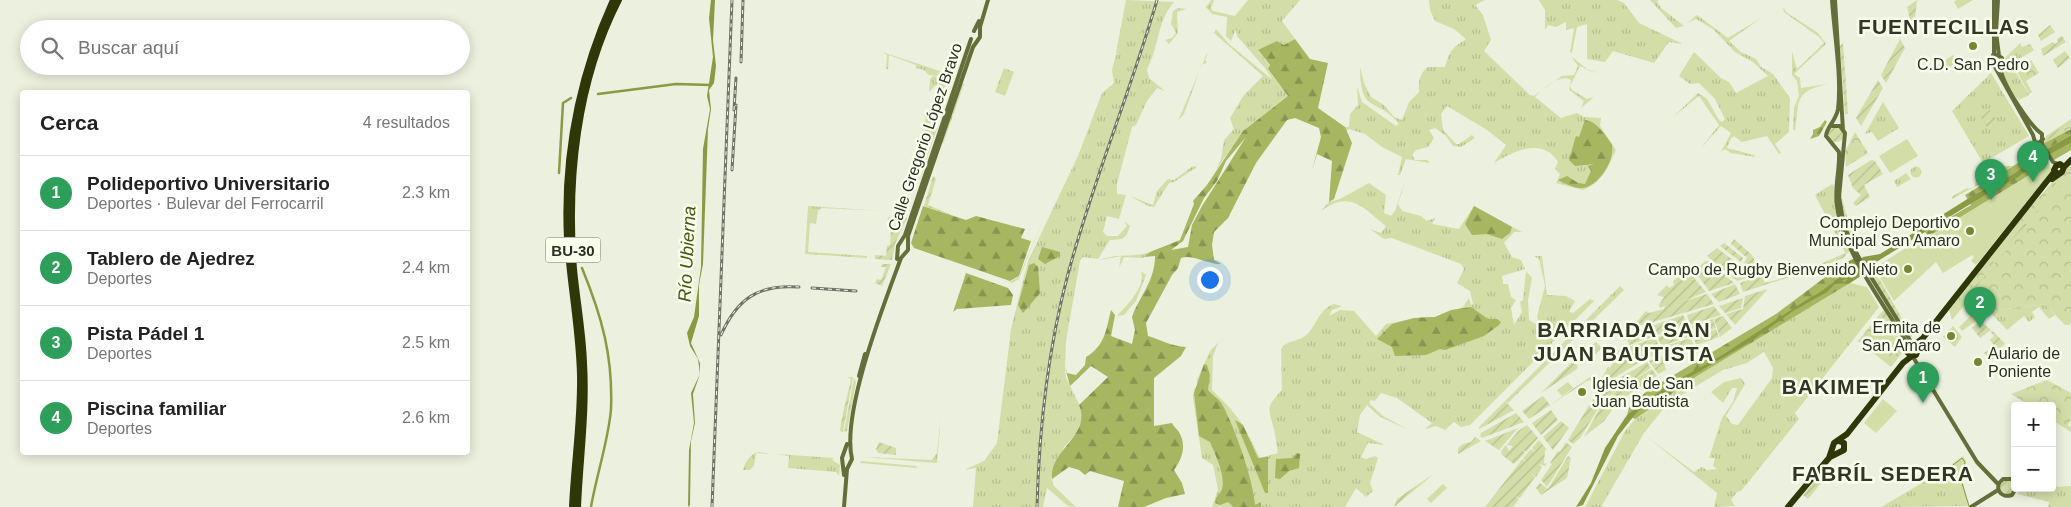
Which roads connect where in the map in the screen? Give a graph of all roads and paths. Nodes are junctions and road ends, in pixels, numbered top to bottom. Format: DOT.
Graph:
graph roads {
  1 [pos="613,0"];
  2 [pos="619,0"];
  3 [pos="987,0"];
  4 [pos="1834,0"];
  5 [pos="1994,0"];
  6 [pos="1998,0"];
  7 [pos="974,31"];
  8 [pos="980,33"];
  9 [pos="971,39"];
  10 [pos="977,41"];
  11 [pos="1993,56"];
  12 [pos="1999,56"];
  13 [pos="2002,64"];
  14 [pos="1995,67"];
  15 [pos="1832,126"];
  16 [pos="1844,130"];
  17 [pos="2038,132"];
  18 [pos="2033,135"];
  19 [pos="1843,140"];
  20 [pos="2041,143"];
  21 [pos="1833,144"];
  22 [pos="2071,158"];
  23 [pos="2057,166"];
  24 [pos="902,243"];
  25 [pos="907,244"];
  26 [pos="899,251"];
  27 [pos="904,253"];
  28 [pos="1857,257"];
  29 [pos="1913,351"];
  30 [pos="1841,442"];
  31 [pos="1836,451"];
  32 [pos="844,454"];
  33 [pos="851,455"];
  34 [pos="850,462"];
  35 [pos="844,463"];
  36 [pos="2011,480"];
  37 [pos="1998,482"];
  38 [pos="1999,491"];
  39 [pos="2013,492"];
  40 [pos="572,507"];
  41 [pos="578,507"];
  42 [pos="842,507"];
  43 [pos="1788,507"];
  44 [pos="1971,507"];
  1 -- 40 [label="highway, BU-30"];
  2 -- 41 [label="highway, BU-30"];
  3 -- 7 [label="main road, Calle Gregorio López Bravo"];
  3 -- 8 [label="main road, Calle Gregorio López Bravo"];
  4 -- 15 [label="main road"];
  4 -- 16 [label="main road"];
  5 -- 11 [label="main road"];
  6 -- 12 [label="main road"];
  7 -- 8 [label="main road"];
  7 -- 9 [label="main road"];
  8 -- 10 [label="main road"];
  9 -- 10 [label="main road"];
  9 -- 24 [label="main road, Calle Gregorio López Bravo"];
  10 -- 25 [label="main road, Calle Gregorio López Bravo"];
  11 -- 12 [label="main road"];
  11 -- 14 [label="main road"];
  12 -- 13 [label="main road"];
  13 -- 14 [label="main road"];
  13 -- 17 [label="main road"];
  14 -- 18 [label="main road"];
  15 -- 16 [label="main road"];
  15 -- 21 [label="main road"];
  16 -- 19 [label="main road"];
  17 -- 18 [label="main road"];
  17 -- 20 [label="main road"];
  18 -- 20 [label="main road"];
  19 -- 21 [label="main road"];
  19 -- 28 [label="main road"];
  20 -- 23 [label="main road"];
  21 -- 28 [label="main road"];
  22 -- 23 [label="highway"];
  23 -- 29 [label="highway"];
  24 -- 25 [label="main road"];
  24 -- 26 [label="main road"];
  25 -- 27 [label="main road"];
  26 -- 27 [label="main road"];
  26 -- 32 [label="main road, Calle Gregorio López Bravo"];
  27 -- 33 [label="main road, Calle Gregorio López Bravo"];
  28 -- 29 [label="main road"];
  29 -- 30 [label="highway"];
  29 -- 37 [label="main road"];
  30 -- 31 [label="highway"];
  30 -- 31 [label="highway"];
  31 -- 43 [label="highway"];
  32 -- 33 [label="main road"];
  32 -- 35 [label="main road, Calle Gregorio López Bravo"];
  33 -- 34 [label="main road, Calle Gregorio López Bravo"];
  34 -- 35 [label="main road"];
  34 -- 42 [label="main road"];
  35 -- 42 [label="main road"];
  36 -- 37 [label="main road"];
  37 -- 38 [label="main road"];
  38 -- 39 [label="main road"];
  38 -- 44 [label="main road"];
}
